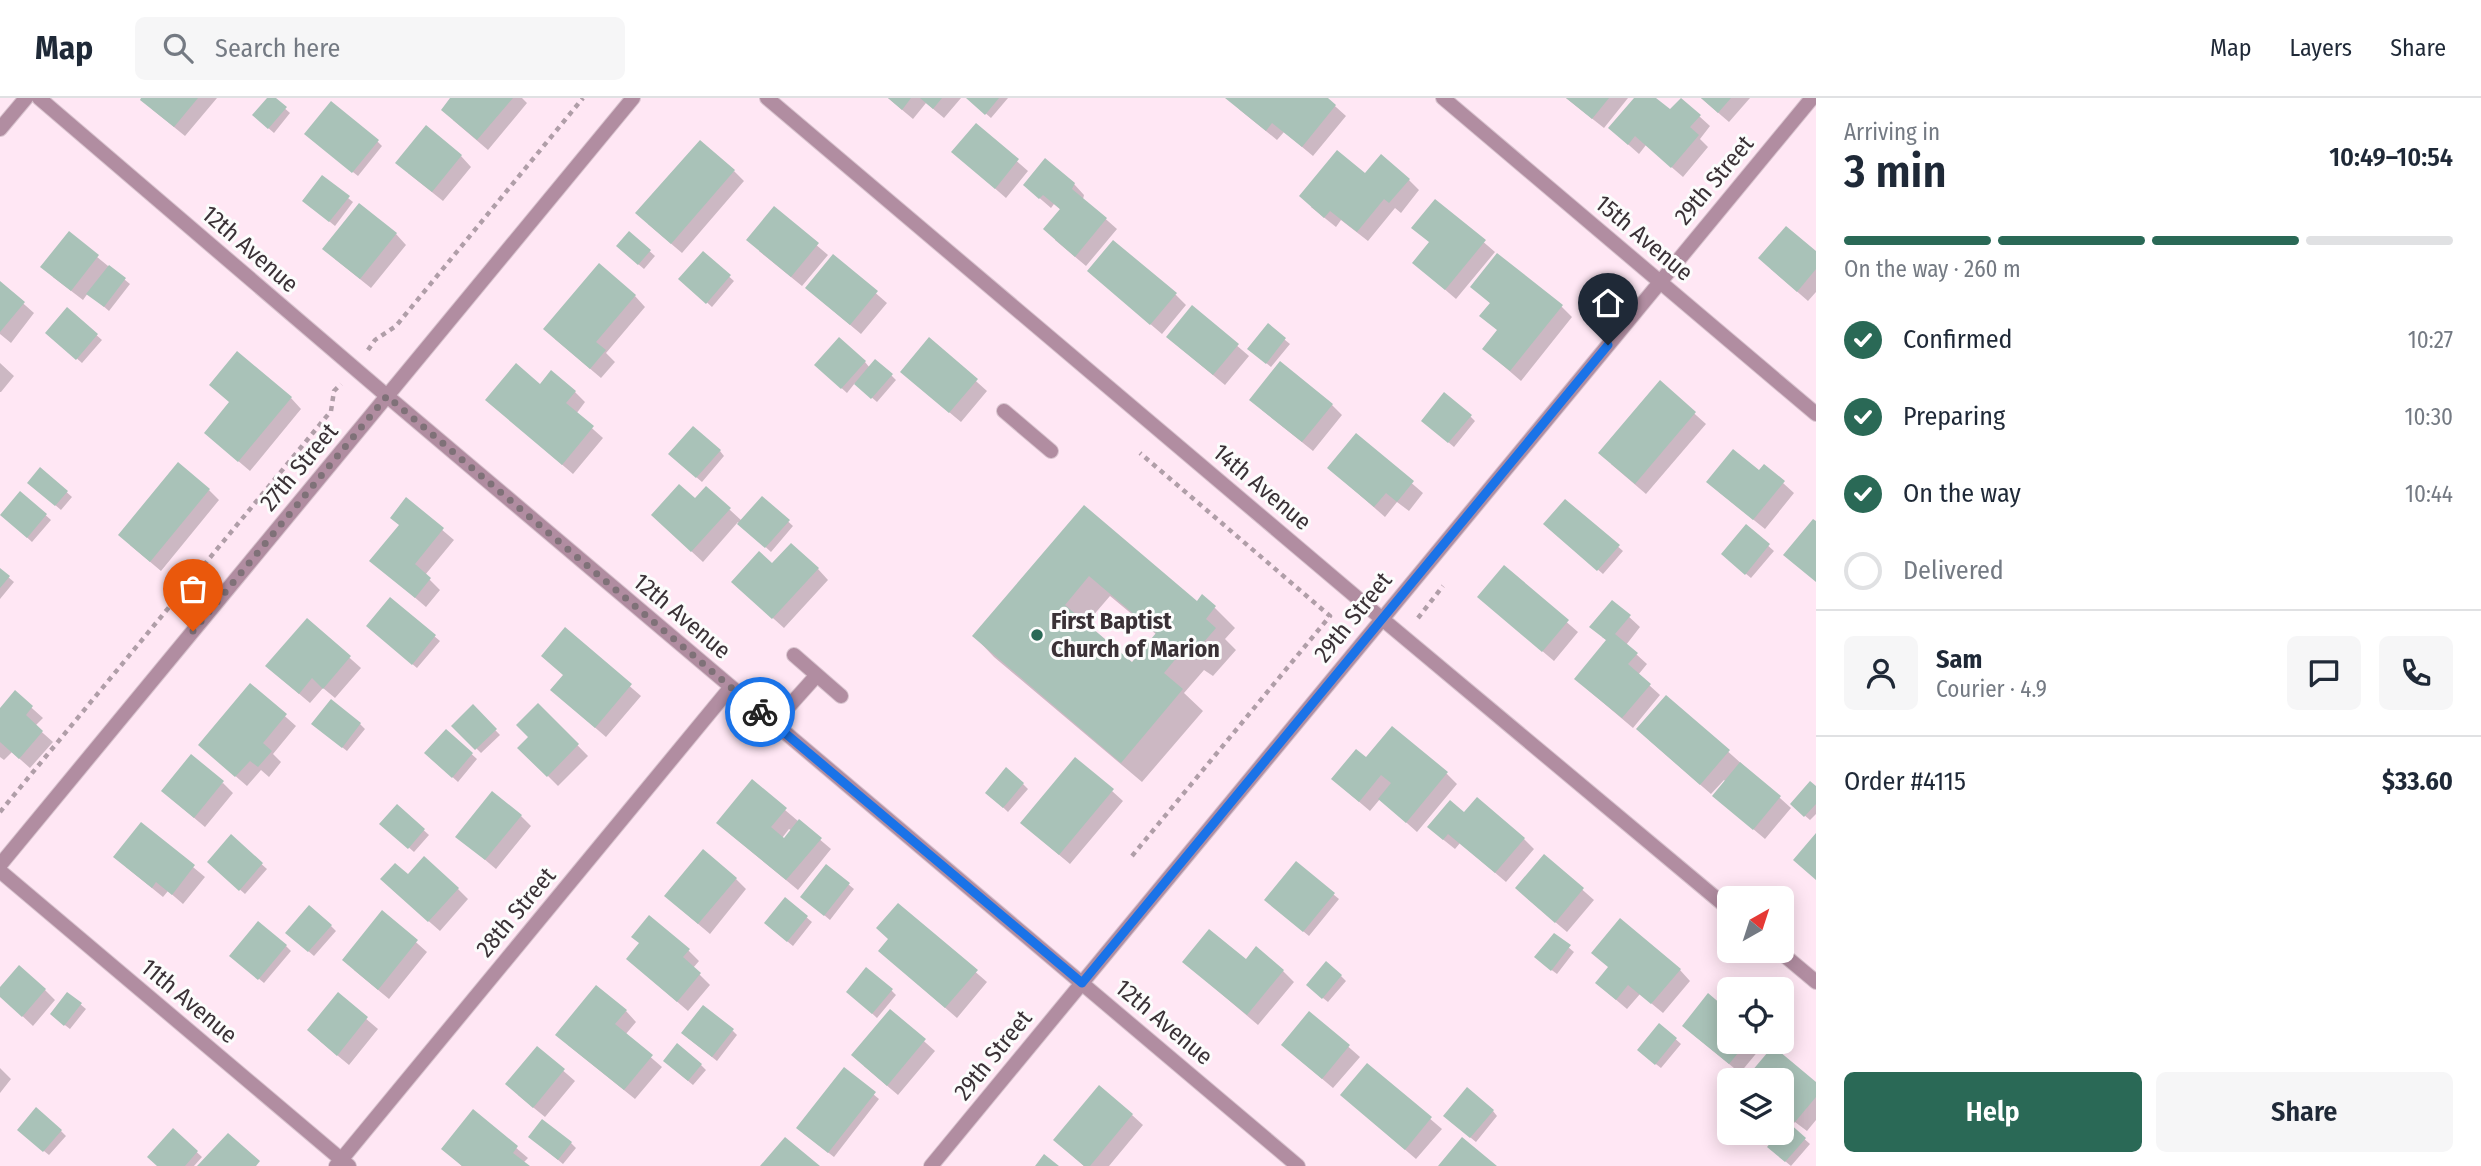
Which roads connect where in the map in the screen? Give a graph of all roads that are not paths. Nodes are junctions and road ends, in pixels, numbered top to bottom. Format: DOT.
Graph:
graph roads {
  1 [pos="26,98"];
  2 [pos="39,98"];
  3 [pos="633,98"];
  4 [pos="767,98"];
  5 [pos="1443,98"];
  6 [pos="1812,98"];
  7 [pos="0,129"];
  8 [pos="1660,281"];
  9 [pos="387,396"];
  10 [pos="1004,411"];
  11 [pos="1816,414"];
  12 [pos="1051,450"];
  13 [pos="1381,618"];
  14 [pos="794,655"];
  15 [pos="817,675"];
  16 [pos="731,687"];
  17 [pos="841,696"];
  18 [pos="774,723"];
  19 [pos="0,865"];
  20 [pos="0,871"];
  21 [pos="1717,899"];
  22 [pos="1793,963"];
  23 [pos="1816,982"];
  24 [pos="1082,983"];
  25 [pos="342,1164"];
  26 [pos="931,1166"];
  27 [pos="1298,1166"];
  1 -- 7 [label="street"];
  2 -- 9 [label="street, 12th Avenue"];
  3 -- 9 [label="street, 27th Street"];
  4 -- 13 [label="street, 14th Avenue"];
  5 -- 8 [label="street, 15th Avenue"];
  6 -- 8 [label="street, 29th Street"];
  8 -- 11 [label="street, 15th Avenue"];
  8 -- 13 [label="street, 29th Street"];
  9 -- 16 [label="street, 12th Avenue"];
  9 -- 19 [label="street, 27th Street"];
  10 -- 12 [label="street"];
  13 -- 21 [label="street, 14th Avenue"];
  13 -- 24 [label="street, 29th Street"];
  14 -- 15 [label="street"];
  15 -- 17 [label="street"];
  15 -- 18 [label="street"];
  16 -- 18 [label="street, 12th Avenue"];
  16 -- 25 [label="street, 28th Street"];
  18 -- 24 [label="street, 12th Avenue"];
  20 -- 25 [label="street, 11th Avenue"];
  22 -- 23 [label="street"];
  24 -- 26 [label="street, 29th Street"];
  24 -- 27 [label="street, 12th Avenue"];
}
